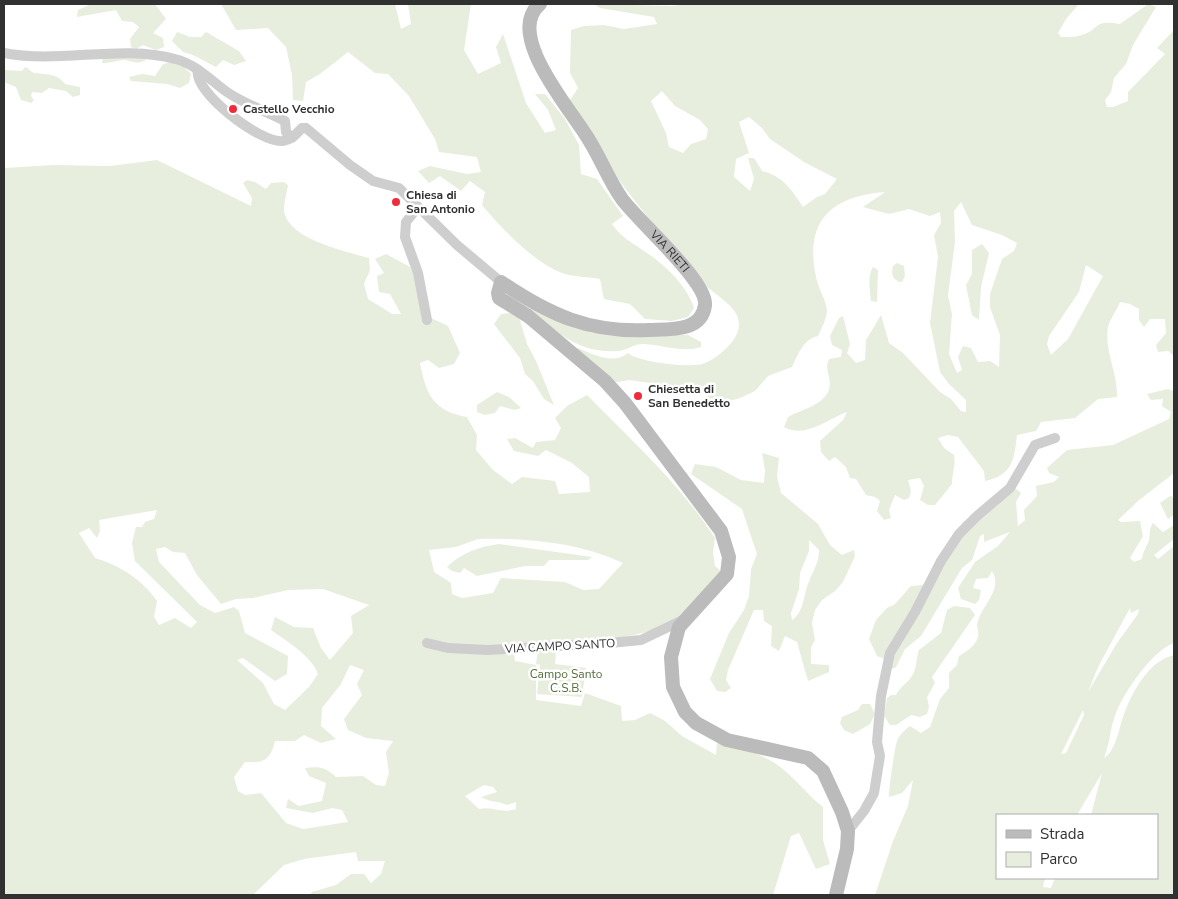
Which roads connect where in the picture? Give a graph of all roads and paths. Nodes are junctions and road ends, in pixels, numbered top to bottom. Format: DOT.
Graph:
graph roads {
  1 [pos="540,4"];
  2 [pos="4,53"];
  3 [pos="198,70"];
  4 [pos="292,138"];
  5 [pos="418,208"];
  6 [pos="501,282"];
  7 [pos="427,320"];
  8 [pos="1055,438"];
  9 [pos="688,617"];
  10 [pos="427,643"];
  11 [pos="848,831"];
  12 [pos="836,895"];
  1 -- 6 [label="street, VIA RIETI"];
  2 -- 3 [label="street"];
  3 -- 4 [label="street"];
  3 -- 4 [label="street"];
  4 -- 5 [label="street"];
  5 -- 6 [label="street"];
  5 -- 7 [label="street"];
  6 -- 9 [label="street"];
  8 -- 11 [label="street"];
  9 -- 10 [label="street, VIA CAMPO SANTO"];
  9 -- 11 [label="street"];
  11 -- 12 [label="street"];
}
